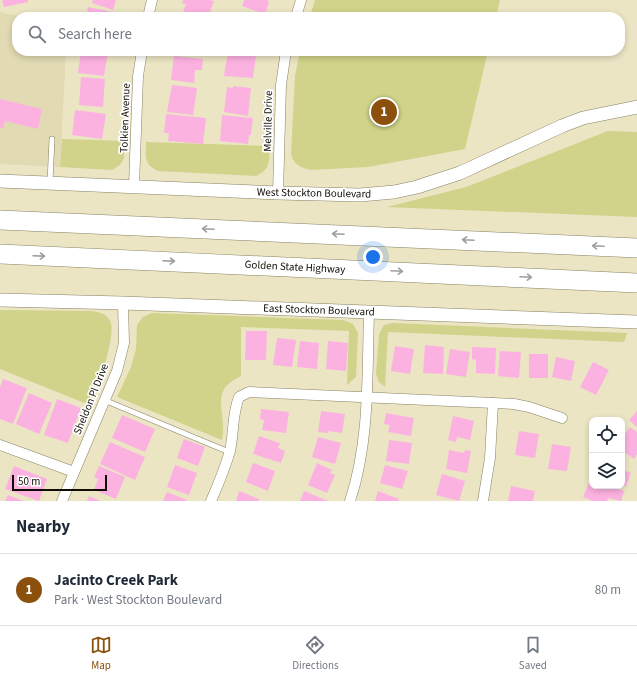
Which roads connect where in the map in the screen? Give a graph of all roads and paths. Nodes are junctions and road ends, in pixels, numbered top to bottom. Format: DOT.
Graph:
graph roads {
  1 [pos="152,0"];
  2 [pos="301,0"];
  3 [pos="149,12"];
  4 [pos="297,12"];
  5 [pos="141,56"];
  6 [pos="285,56"];
  7 [pos="637,107"];
  8 [pos="52,139"];
  9 [pos="0,181"];
  10 [pos="50,183"];
  11 [pos="134,186"];
  12 [pos="278,193"];
  13 [pos="0,220"];
  14 [pos="637,248"];
  15 [pos="0,254"];
  16 [pos="637,282"];
  17 [pos="0,300"];
  18 [pos="123,302"];
  19 [pos="369,312"];
  20 [pos="637,322"];
  21 [pos="366,398"];
  22 [pos="104,400"];
  23 [pos="493,403"];
  24 [pos="562,418"];
  25 [pos="0,444"];
  26 [pos="230,452"];
  27 [pos="74,472"];
  28 [pos="62,501"];
  29 [pos="211,501"];
  30 [pos="350,501"];
  31 [pos="483,501"];
  1 -- 3 [label="street"];
  2 -- 4 [label="street"];
  5 -- 11 [label="street, Tolkien Avenue"];
  6 -- 12 [label="street, Melville Drive"];
  7 -- 12 [label="street, West Stockton Boulevard"];
  8 -- 10 [label="lane"];
  9 -- 10 [label="street, West Stockton Boulevard"];
  10 -- 11 [label="street, West Stockton Boulevard"];
  11 -- 12 [label="street, West Stockton Boulevard"];
  14 -- 13 [label="highway, one-way"];
  15 -- 16 [label="highway, Golden State Highway, one-way"];
  17 -- 18 [label="street, East Stockton Boulevard"];
  18 -- 19 [label="street, East Stockton Boulevard"];
  18 -- 22 [label="street, Sheldon Pl Drive"];
  19 -- 20 [label="street, East Stockton Boulevard"];
  19 -- 21 [label="street"];
  21 -- 23 [label="street"];
  21 -- 26 [label="street"];
  21 -- 30 [label="street"];
  22 -- 26 [label="lane"];
  22 -- 27 [label="street, Sheldon Pl Drive"];
  23 -- 24 [label="street"];
  23 -- 31 [label="street"];
  25 -- 27 [label="street"];
  26 -- 29 [label="street"];
  27 -- 28 [label="street, Sheldon Pl Drive"];
}
